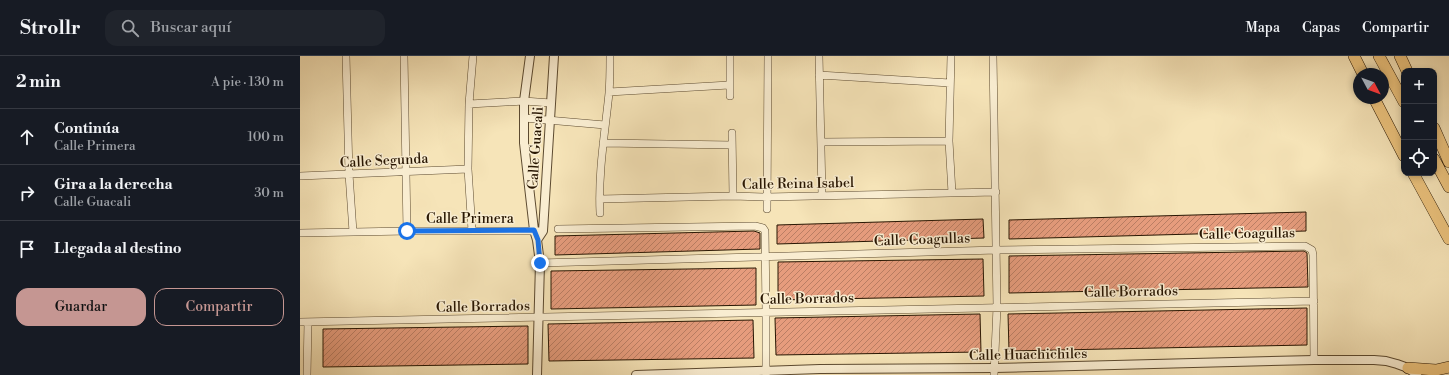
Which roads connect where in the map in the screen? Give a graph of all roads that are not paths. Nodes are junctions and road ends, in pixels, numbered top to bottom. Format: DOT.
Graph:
graph roads {
  1 [pos="346,56"];
  2 [pos="404,56"];
  3 [pos="473,56"];
  4 [pos="530,56"];
  5 [pos="554,56"];
  6 [pos="610,56"];
  7 [pos="730,56"];
  8 [pos="768,56"];
  9 [pos="819,56"];
  10 [pos="951,56"];
  11 [pos="993,56"];
  12 [pos="1354,56"];
  13 [pos="1379,56"];
  14 [pos="1400,56"];
  15 [pos="1359,68"];
  16 [pos="1406,68"];
  17 [pos="819,75"];
  18 [pos="950,84"];
  19 [pos="729,85"];
  20 [pos="609,92"];
  21 [pos="730,96"];
  22 [pos="1401,96"];
  23 [pos="524,102"];
  24 [pos="551,103"];
  25 [pos="469,104"];
  26 [pos="1377,104"];
  27 [pos="524,118"];
  28 [pos="550,121"];
  29 [pos="605,125"];
  30 [pos="732,133"];
  31 [pos="1437,135"];
  32 [pos="949,141"];
  33 [pos="821,142"];
  34 [pos="603,143"];
  35 [pos="732,145"];
  36 [pos="1401,150"];
  37 [pos="1449,162"];
  38 [pos="1437,165"];
  39 [pos="468,169"];
  40 [pos="406,172"];
  41 [pos="349,174"];
  42 [pos="300,176"];
  43 [pos="1415,176"];
  44 [pos="1449,187"];
  45 [pos="996,192"];
  46 [pos="952,193"];
  47 [pos="822,195"];
  48 [pos="734,196"];
  49 [pos="767,197"];
  50 [pos="600,199"];
  51 [pos="532,202"];
  52 [pos="544,203"];
  53 [pos="767,209"];
  54 [pos="600,213"];
  55 [pos="558,229"];
  56 [pos="534,230"];
  57 [pos="407,231"];
  58 [pos="472,231"];
  59 [pos="543,231"];
  60 [pos="353,232"];
  61 [pos="300,233"];
  62 [pos="1449,239"];
  63 [pos="538,240"];
  64 [pos="997,250"];
  65 [pos="766,257"];
  66 [pos="540,263"];
  67 [pos="1314,301"];
  68 [pos="997,307"];
  69 [pos="766,312"];
  70 [pos="539,317"];
  71 [pos="300,322"];
  72 [pos="308,322"];
  73 [pos="1314,360"];
  74 [pos="1449,367"];
  75 [pos="934,371"];
  76 [pos="820,372"];
  77 [pos="875,372"];
  78 [pos="994,372"];
  79 [pos="1412,372"];
  80 [pos="766,373"];
  81 [pos="711,374"];
  82 [pos="307,375"];
  83 [pos="537,375"];
  84 [pos="636,375"];
  85 [pos="655,375"];
  1 -- 41 [label="street"];
  2 -- 40 [label="street"];
  3 -- 25 [label="street"];
  4 -- 23 [label="street, Calle Guacali"];
  5 -- 24 [label="street, Calle Guacali"];
  6 -- 20 [label="street"];
  7 -- 19 [label="street"];
  8 -- 49 [label="street"];
  9 -- 17 [label="street"];
  10 -- 18 [label="street"];
  11 -- 45 [label="street"];
  12 -- 15 [label="highway"];
  13 -- 22 [label="highway"];
  14 -- 16 [label="highway"];
  17 -- 18 [label="street"];
  17 -- 33 [label="street"];
  18 -- 32 [label="street"];
  19 -- 20 [label="street"];
  19 -- 21 [label="street"];
  20 -- 29 [label="street"];
  23 -- 24 [label="street"];
  23 -- 25 [label="street"];
  23 -- 27 [label="street, Calle Guacali"];
  24 -- 28 [label="street, Calle Guacali"];
  25 -- 39 [label="street"];
  26 -- 36 [label="highway"];
  27 -- 28 [label="street"];
  27 -- 51 [label="street, Calle Guacali"];
  28 -- 29 [label="street"];
  28 -- 52 [label="street, Calle Guacali"];
  29 -- 34 [label="street"];
  30 -- 35 [label="street"];
  31 -- 37 [label="highway"];
  32 -- 33 [label="street"];
  32 -- 46 [label="street"];
  33 -- 47 [label="street"];
  34 -- 35 [label="street"];
  34 -- 50 [label="street"];
  35 -- 48 [label="street"];
  38 -- 44 [label="highway"];
  39 -- 40 [label="street, Calle Segunda"];
  39 -- 58 [label="street"];
  40 -- 41 [label="street, Calle Segunda"];
  40 -- 57 [label="street"];
  41 -- 42 [label="street, Calle Segunda"];
  41 -- 60 [label="street"];
  43 -- 62 [label="highway"];
  45 -- 46 [label="street, Calle Reina Isabel"];
  45 -- 64 [label="street"];
  46 -- 47 [label="street, Calle Reina Isabel"];
  47 -- 49 [label="street, Calle Reina Isabel"];
  48 -- 49 [label="street, Calle Reina Isabel"];
  48 -- 50 [label="street, Calle Reina Isabel"];
  49 -- 53 [label="street"];
  50 -- 54 [label="street"];
  51 -- 52 [label="street"];
  51 -- 56 [label="street, Calle Guacali"];
  52 -- 59 [label="street, Calle Guacali"];
  55 -- 65 [label="street"];
  56 -- 58 [label="street, Calle Primera"];
  56 -- 59 [label="street, Calle Primera"];
  56 -- 63 [label="street, Calle Guacali"];
  57 -- 58 [label="street, Calle Primera"];
  57 -- 60 [label="street, Calle Primera"];
  59 -- 63 [label="street, Calle Guacali"];
  60 -- 61 [label="street, Calle Primera"];
  63 -- 66 [label="street, Calle Guacali"];
  64 -- 65 [label="street, Calle Coagullas"];
  64 -- 67 [label="street, Calle Coagullas"];
  64 -- 68 [label="street"];
  65 -- 66 [label="street, Calle Coagullas"];
  65 -- 69 [label="street"];
  66 -- 70 [label="street, Calle Guacali"];
  67 -- 68 [label="street, Calle Borrados"];
  67 -- 73 [label="street"];
  68 -- 69 [label="street, Calle Borrados"];
  68 -- 78 [label="street"];
  69 -- 70 [label="street, Calle Borrados"];
  69 -- 80 [label="street"];
  70 -- 72 [label="street, Calle Borrados"];
  70 -- 83 [label="street, Calle Guacali"];
  71 -- 72 [label="street, Calle Borrados"];
  72 -- 82 [label="street"];
  73 -- 78 [label="street, Calle Huachichiles"];
  73 -- 79 [label="street, Calle Huachichiles"];
  74 -- 79 [label="highway"];
  75 -- 77 [label="street, Calle Huachichiles"];
  75 -- 78 [label="street, Calle Huachichiles"];
  76 -- 77 [label="street, Calle Huachichiles"];
  76 -- 80 [label="street, Calle Huachichiles"];
  80 -- 81 [label="street, Calle Huachichiles"];
  81 -- 85 [label="street, Calle Huachichiles"];
  84 -- 85 [label="street, Calle Huachichiles"];
}
